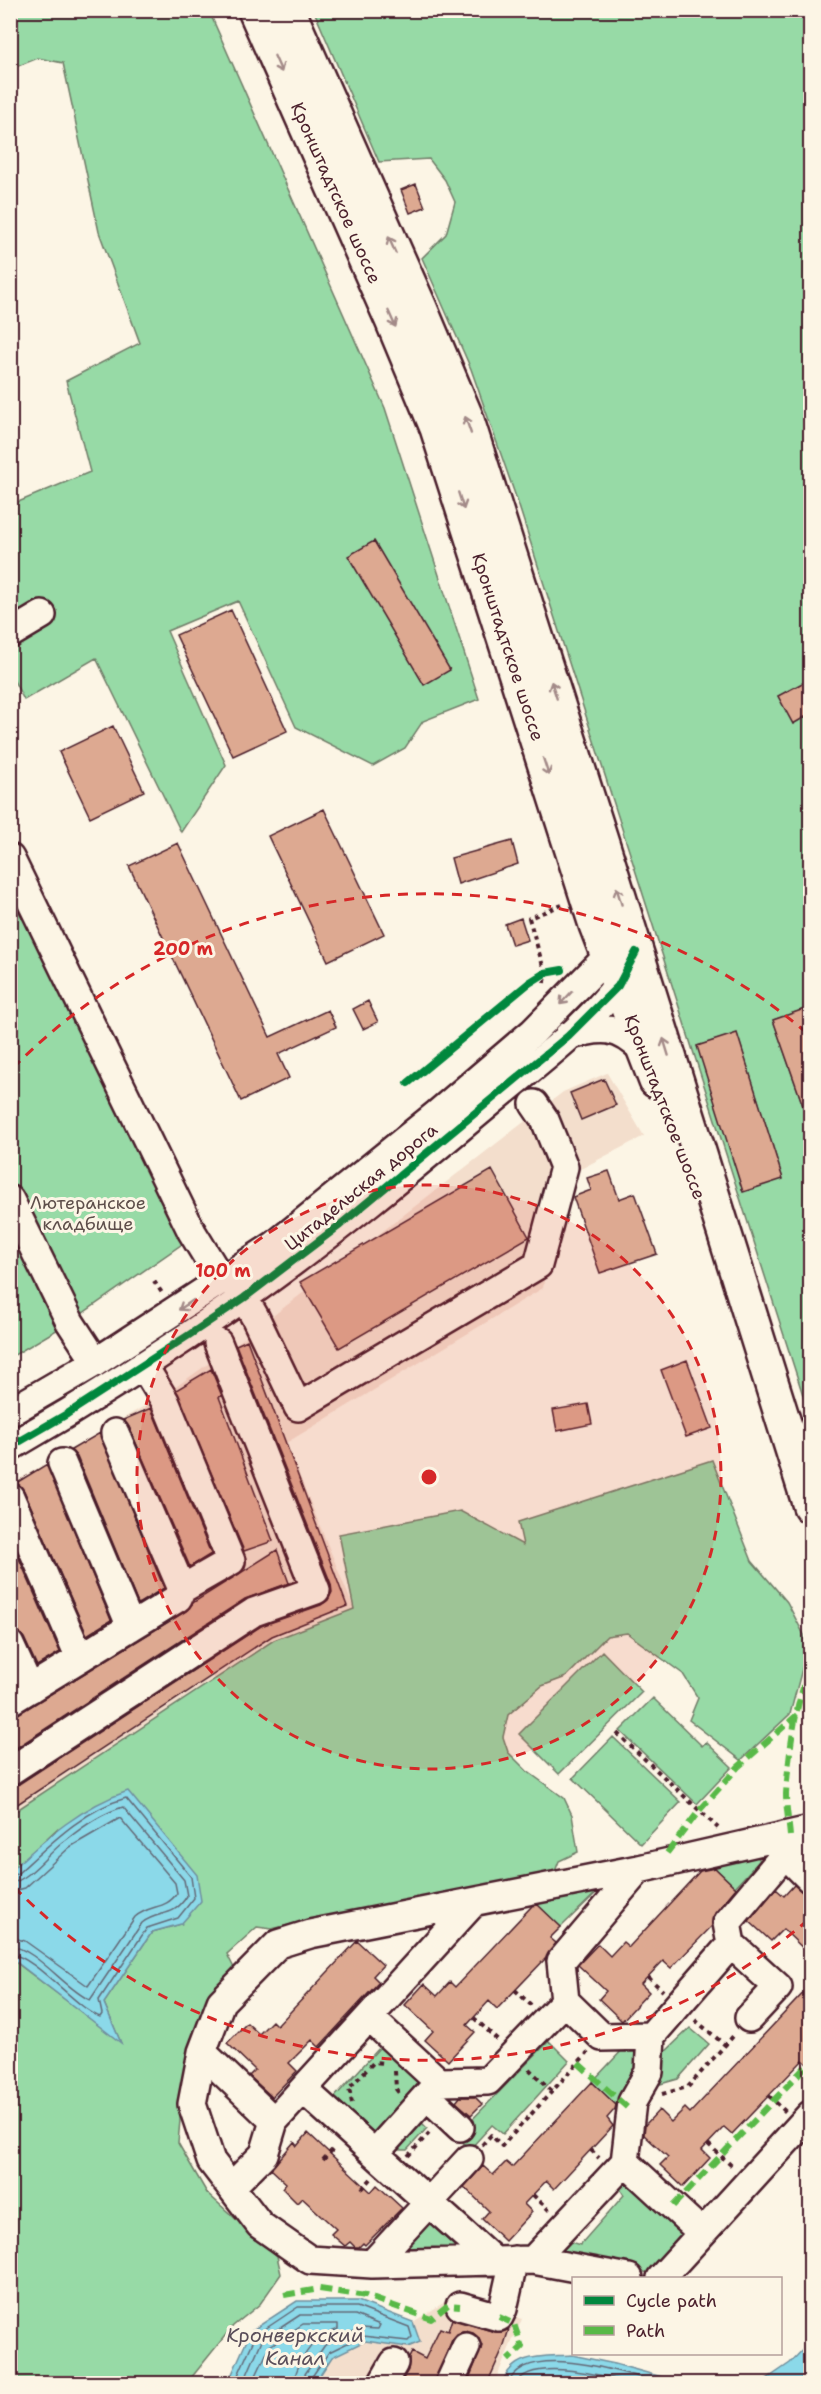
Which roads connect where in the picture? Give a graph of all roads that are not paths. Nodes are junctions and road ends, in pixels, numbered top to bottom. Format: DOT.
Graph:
graph roads {
  1 [pos="255,10"];
  2 [pos="288,10"];
  3 [pos="42,615"];
  4 [pos="10,634"];
  5 [pos="10,858"];
  6 [pos="621,965"];
  7 [pos="568,1036"];
  8 [pos="644,1051"];
  9 [pos="534,1104"];
  10 [pos="10,1200"];
  11 [pos="222,1281"];
  12 [pos="742,1291"];
  13 [pos="244,1298"];
  14 [pos="218,1343"];
  15 [pos="96,1362"];
  16 [pos="143,1365"];
  17 [pos="10,1412"];
  18 [pos="115,1433"];
  19 [pos="10,1447"];
  20 [pos="62,1463"];
  21 [pos="805,1471"];
  22 [pos="10,1497"];
  23 [pos="810,1506"];
  24 [pos="182,1589"];
  25 [pos="131,1627"];
  26 [pos="10,1645"];
  27 [pos="80,1658"];
  28 [pos="20,1695"];
  29 [pos="10,1770"];
  30 [pos="809,1830"];
  31 [pos="784,1854"];
  32 [pos="639,1869"];
  33 [pos="810,1879"];
  34 [pos="473,1903"];
  35 [pos="731,1944"];
  36 [pos="565,2001"];
  37 [pos="370,2018"];
  38 [pos="749,2018"];
  39 [pos="651,2036"];
  40 [pos="202,2052"];
  41 [pos="433,2089"];
  42 [pos="304,2090"];
  43 [pos="810,2115"];
  44 [pos="274,2121"];
  45 [pos="460,2127"];
  46 [pos="375,2154"];
  47 [pos="469,2159"];
  48 [pos="625,2162"];
  49 [pos="231,2187"];
  50 [pos="429,2202"];
  51 [pos="702,2233"];
  52 [pos="514,2260"];
  53 [pos="372,2264"];
  54 [pos="623,2277"];
  55 [pos="662,2277"];
  56 [pos="460,2306"];
  57 [pos="466,2348"];
  58 [pos="449,2384"];
  1 -- 6 [label="main road, Кронштадтское шоссе, one-way"];
  6 -- 2 [label="main road, Кронштадтское шоссе, one-way"];
  3 -- 4 [label="street"];
  5 -- 11 [label="street"];
  6 -- 7 [label="street, Цитадельская дорога"];
  6 -- 8 [label="main road, Кронштадтское шоссе"];
  6 -- 11 [label="street, Цитадельская дорога, one-way"];
  12 -- 6 [label="main road, Кронштадтское шоссе, one-way"];
  7 -- 8 [label="street"];
  7 -- 13 [label="street, Цитадельская дорога"];
  8 -- 12 [label="main road, Кронштадтское шоссе"];
  9 -- 13 [label="street"];
  10 -- 15 [label="street"];
  11 -- 15 [label="street, Цитадельская дорога, one-way"];
  12 -- 21 [label="main road, Кронштадтское шоссе"];
  13 -- 16 [label="street, Цитадельская дорога"];
  14 -- 29 [label="street"];
  15 -- 17 [label="street, Цитадельская дорога"];
  16 -- 19 [label="street, Цитадельская дорога"];
  16 -- 24 [label="street"];
  18 -- 24 [label="street"];
  20 -- 25 [label="street"];
  21 -- 23 [label="main road, Кронштадтское шоссе"];
  22 -- 27 [label="street"];
  24 -- 25 [label="street"];
  25 -- 27 [label="street"];
  26 -- 28 [label="street"];
  27 -- 28 [label="street"];
  30 -- 31 [label="street"];
  30 -- 32 [label="street"];
  31 -- 33 [label="street"];
  31 -- 35 [label="street"];
  32 -- 34 [label="street"];
  32 -- 36 [label="street"];
  34 -- 37 [label="street"];
  34 -- 40 [label="street"];
  35 -- 38 [label="street"];
  35 -- 39 [label="street"];
  36 -- 39 [label="street"];
  36 -- 41 [label="street"];
  37 -- 41 [label="street"];
  37 -- 42 [label="street"];
  39 -- 48 [label="street"];
  40 -- 44 [label="street"];
  40 -- 49 [label="street"];
  41 -- 45 [label="street"];
  41 -- 46 [label="street"];
  42 -- 44 [label="street"];
  42 -- 46 [label="street"];
  43 -- 51 [label="street"];
  44 -- 49 [label="street"];
  46 -- 50 [label="street"];
  47 -- 50 [label="street"];
  48 -- 51 [label="street"];
  48 -- 52 [label="street"];
  49 -- 53 [label="street"];
  50 -- 52 [label="street"];
  50 -- 53 [label="street"];
  51 -- 55 [label="street"];
  52 -- 53 [label="street"];
  52 -- 54 [label="street"];
  52 -- 56 [label="street"];
  57 -- 58 [label="street"];
}
